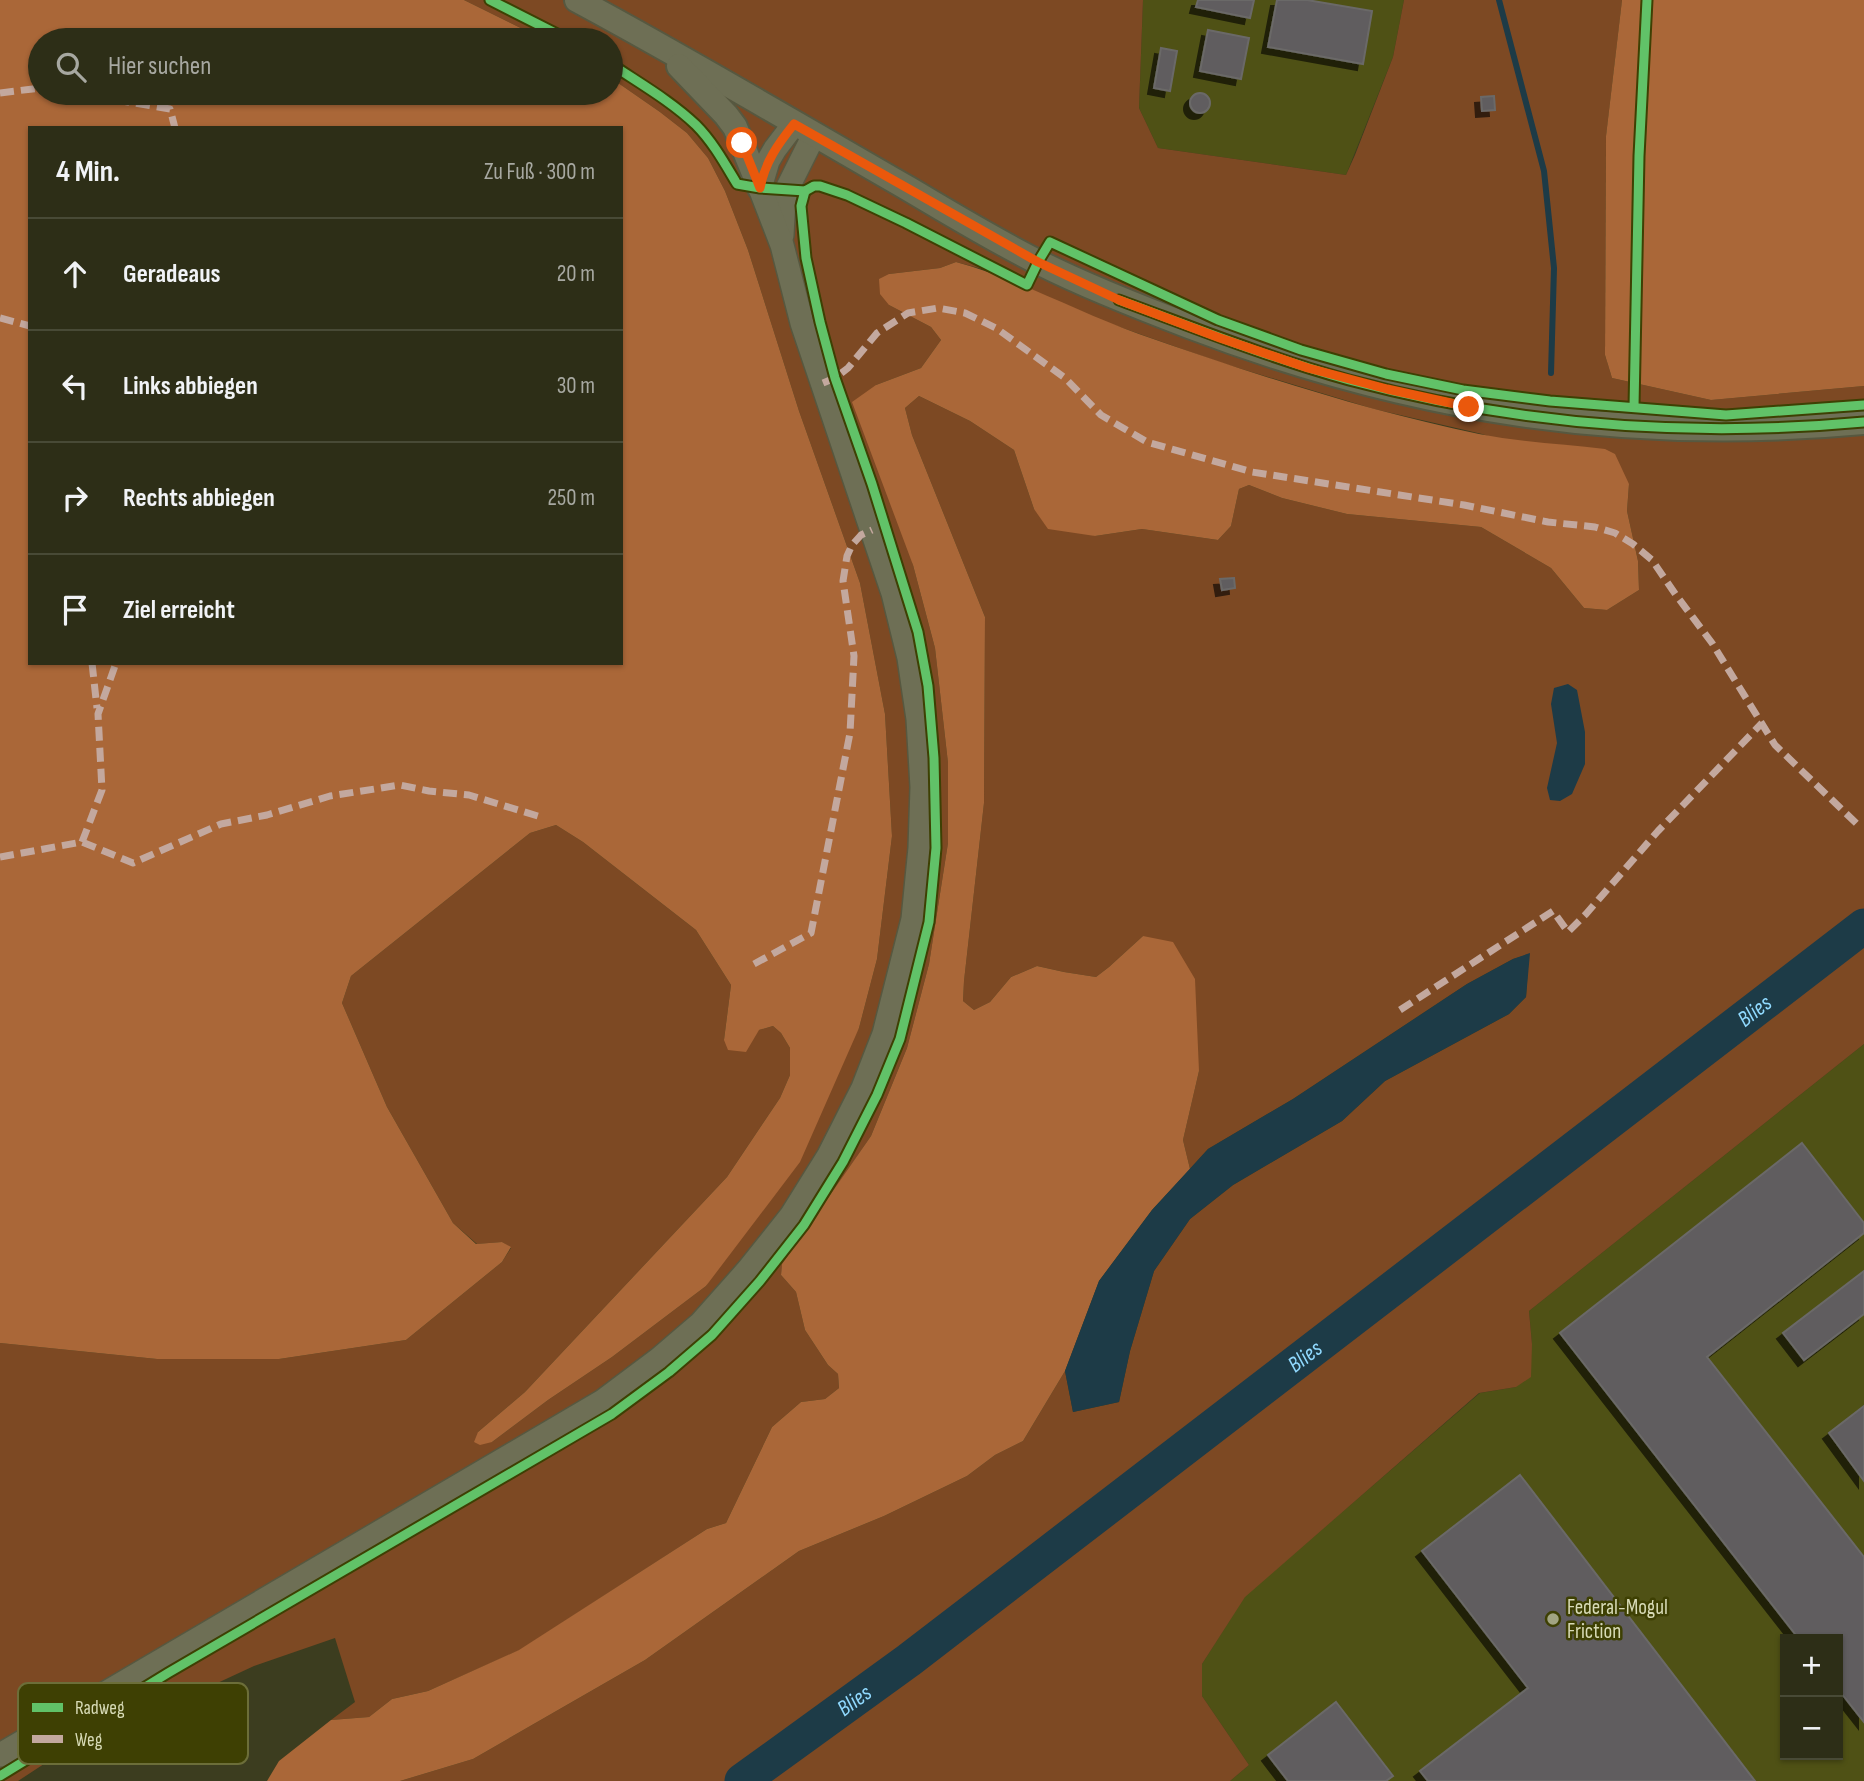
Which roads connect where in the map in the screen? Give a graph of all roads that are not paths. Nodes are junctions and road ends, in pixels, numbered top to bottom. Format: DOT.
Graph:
graph roads {
  1 [pos="577,0"];
  2 [pos="659,46"];
  3 [pos="804,130"];
  4 [pos="760,188"];
  5 [pos="782,245"];
  6 [pos="1864,422"];
  7 [pos="122,1683"];
  8 [pos="18,1744"];
  9 [pos="0,1755"];
  1 -- 2 [label="main road"];
  2 -- 3 [label="main road"];
  2 -- 4 [label="main road"];
  3 -- 4 [label="street"];
  3 -- 5 [label="street"];
  3 -- 6 [label="main road"];
  4 -- 5 [label="street"];
  5 -- 7 [label="street"];
  8 -- 9 [label="street"];
}
